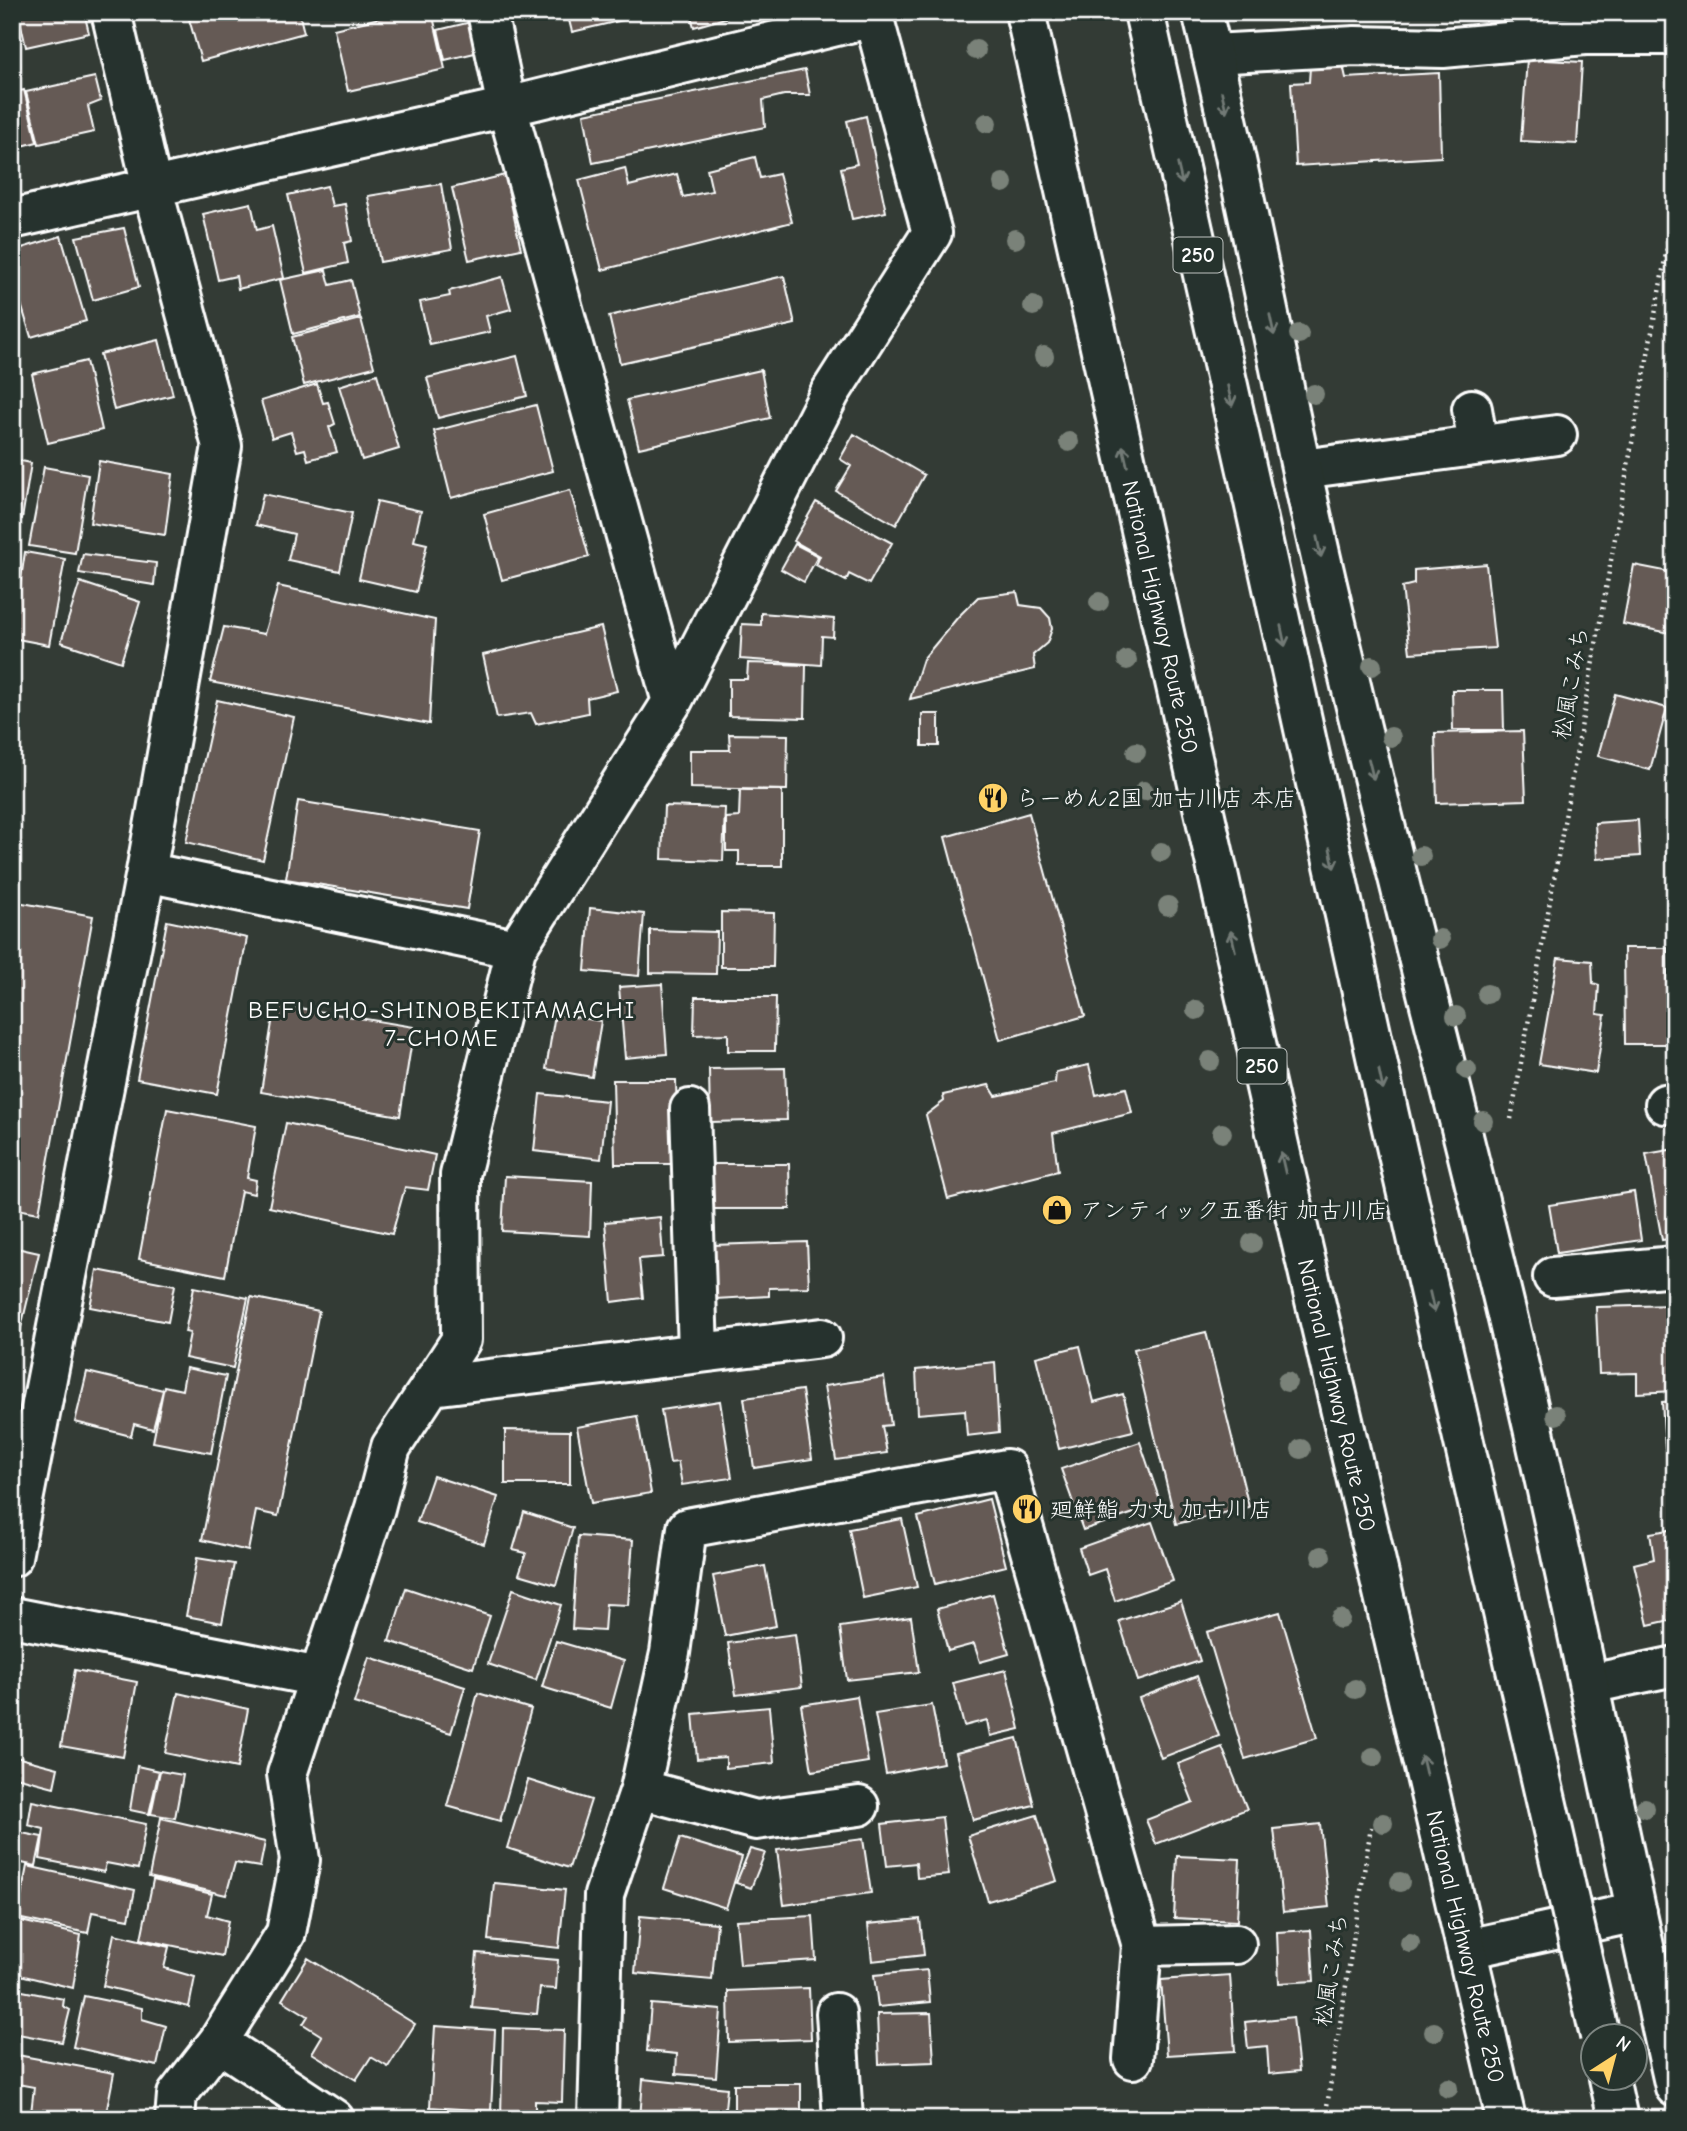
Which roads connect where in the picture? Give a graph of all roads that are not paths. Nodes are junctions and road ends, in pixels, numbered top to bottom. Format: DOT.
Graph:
graph roads {
  1 [pos="111,12"];
  2 [pos="487,12"];
  3 [pos="1025,12"];
  4 [pos="1144,12"];
  5 [pos="1202,12"];
  6 [pos="873,14"];
  7 [pos="1675,35"];
  8 [pos="1212,54"];
  9 [pos="507,107"];
  10 [pos="152,187"];
  11 [pos="12,219"];
  12 [pos="1557,435"];
  13 [pos="1302,469"];
  14 [pos="672,702"];
  15 [pos="146,872"];
  16 [pos="516,948"];
  17 [pos="690,1109"];
  18 [pos="1675,1266"];
  19 [pos="1553,1277"];
  20 [pos="822,1338"];
  21 [pos="698,1352"];
  22 [pos="432,1386"];
  23 [pos="12,1557"];
  24 [pos="12,1617"];
  25 [pos="1675,1666"];
  26 [pos="319,1677"];
  27 [pos="1590,1684"];
  28 [pos="640,1789"];
  29 [pos="859,1806"];
  30 [pos="1637,1912"];
  31 [pos="1236,1944"];
  32 [pos="1142,1946"];
  33 [pos="1467,1949"];
  34 [pos="836,2013"];
  35 [pos="1597,2022"];
  36 [pos="218,2042"];
  37 [pos="1133,2059"];
  38 [pos="1675,2087"];
  39 [pos="1612,2092"];
  40 [pos="174,2119"];
  41 [pos="334,2119"];
  42 [pos="598,2119"];
  43 [pos="843,2119"];
  44 [pos="1506,2119"];
  45 [pos="1618,2119"];
  1 -- 10 [label="main road"];
  2 -- 9 [label="main road"];
  33 -- 3 [label="main road, National Highway Route 250 / 250, one-way"];
  4 -- 35 [label="main road, 250, one-way, bridge"];
  5 -- 8 [label="main road"];
  6 -- 9 [label="main road"];
  6 -- 14 [label="main road"];
  7 -- 8 [label="main road"];
  8 -- 13 [label="main road, one-way"];
  9 -- 10 [label="main road"];
  9 -- 14 [label="main road"];
  10 -- 11 [label="main road"];
  10 -- 15 [label="main road"];
  12 -- 13 [label="main road"];
  13 -- 27 [label="main road, one-way"];
  14 -- 16 [label="main road"];
  15 -- 16 [label="main road"];
  15 -- 23 [label="main road"];
  16 -- 22 [label="main road"];
  17 -- 21 [label="main road"];
  18 -- 19 [label="main road"];
  20 -- 21 [label="main road"];
  21 -- 22 [label="main road"];
  22 -- 26 [label="main road"];
  24 -- 26 [label="main road"];
  25 -- 27 [label="main road"];
  26 -- 36 [label="main road"];
  27 -- 30 [label="main road"];
  28 -- 29 [label="main road"];
  28 -- 32 [label="main road"];
  28 -- 42 [label="main road"];
  30 -- 33 [label="main road"];
  30 -- 38 [label="main road"];
  31 -- 32 [label="main road"];
  32 -- 37 [label="main road"];
  33 -- 44 [label="main road, National Highway Route 250 / 250"];
  34 -- 43 [label="main road"];
  36 -- 40 [label="main road"];
  36 -- 41 [label="main road"];
  39 -- 45 [label="main road"];
}
